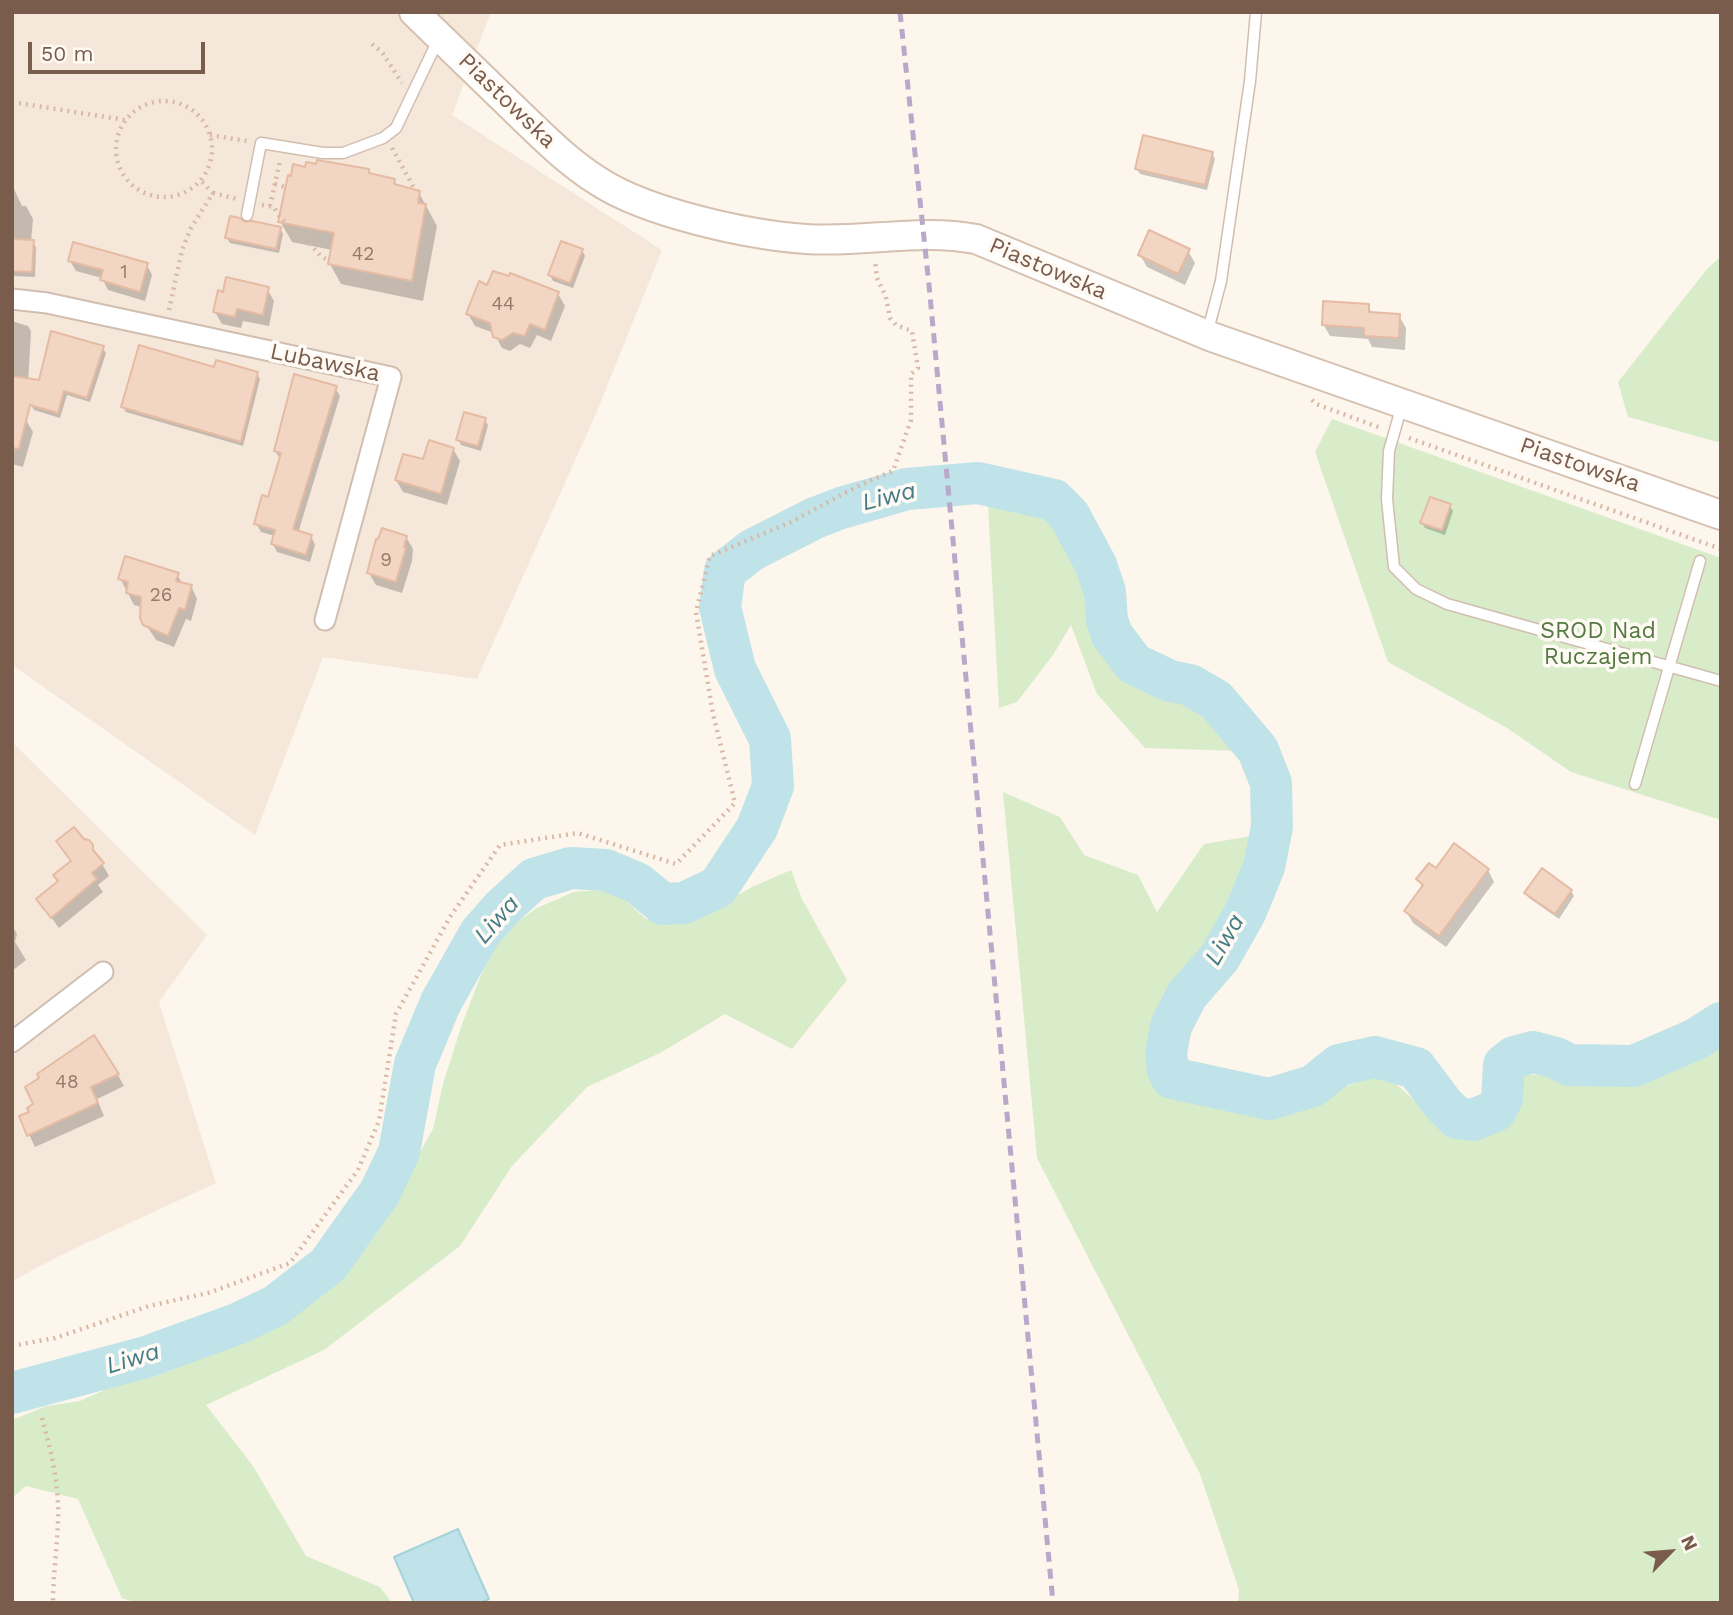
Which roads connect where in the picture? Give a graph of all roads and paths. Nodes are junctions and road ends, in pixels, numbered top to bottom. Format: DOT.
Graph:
graph roads {
  1 [pos="414,12"];
  2 [pos="1256,12"];
  3 [pos="439,37"];
  4 [pos="372,44"];
  5 [pos="410,99"];
  6 [pos="12,102"];
  7 [pos="125,120"];
  8 [pos="210,135"];
  9 [pos="386,136"];
  10 [pos="261,143"];
  11 [pos="283,146"];
  12 [pos="200,180"];
  13 [pos="415,190"];
  14 [pos="214,193"];
  15 [pos="250,202"];
  16 [pos="270,206"];
  17 [pos="247,215"];
  18 [pos="871,239"];
  19 [pos="328,260"];
  20 [pos="12,299"];
  21 [pos="165,328"];
  22 [pos="1206,334"];
  23 [pos="1403,403"];
  24 [pos="1721,514"];
  25 [pos="1700,561"];
  26 [pos="326,620"];
  27 [pos="1669,667"];
  28 [pos="1721,681"];
  29 [pos="1635,784"];
  30 [pos="103,972"];
  31 [pos="12,1042"];
  32 [pos="12,1346"];
  33 [pos="42,1418"];
  34 [pos="53,1603"];
  1 -- 3 [label="street, Piastowska"];
  2 -- 22 [label="lane"];
  3 -- 5 [label="lane"];
  3 -- 18 [label="street, Piastowska"];
  4 -- 5 [label="path"];
  5 -- 9 [label="lane"];
  6 -- 7 [label="path"];
  7 -- 8 [label="path"];
  7 -- 12 [label="path"];
  8 -- 10 [label="path"];
  8 -- 12 [label="path"];
  9 -- 11 [label="lane"];
  9 -- 13 [label="path"];
  10 -- 11 [label="lane"];
  10 -- 15 [label="lane"];
  11 -- 16 [label="path"];
  12 -- 14 [label="path"];
  14 -- 15 [label="path"];
  14 -- 21 [label="path"];
  15 -- 16 [label="path"];
  15 -- 17 [label="lane"];
  16 -- 19 [label="path"];
  18 -- 22 [label="street, Piastowska"];
  18 -- 32 [label="path"];
  20 -- 21 [label="street, Lubawska"];
  21 -- 26 [label="street, Lubawska"];
  22 -- 23 [label="street, Piastowska"];
  23 -- 24 [label="street, Piastowska"];
  23 -- 27 [label="lane"];
  25 -- 27 [label="lane"];
  27 -- 28 [label="lane"];
  27 -- 29 [label="lane"];
  30 -- 31 [label="street"];
  33 -- 34 [label="path"];
}
